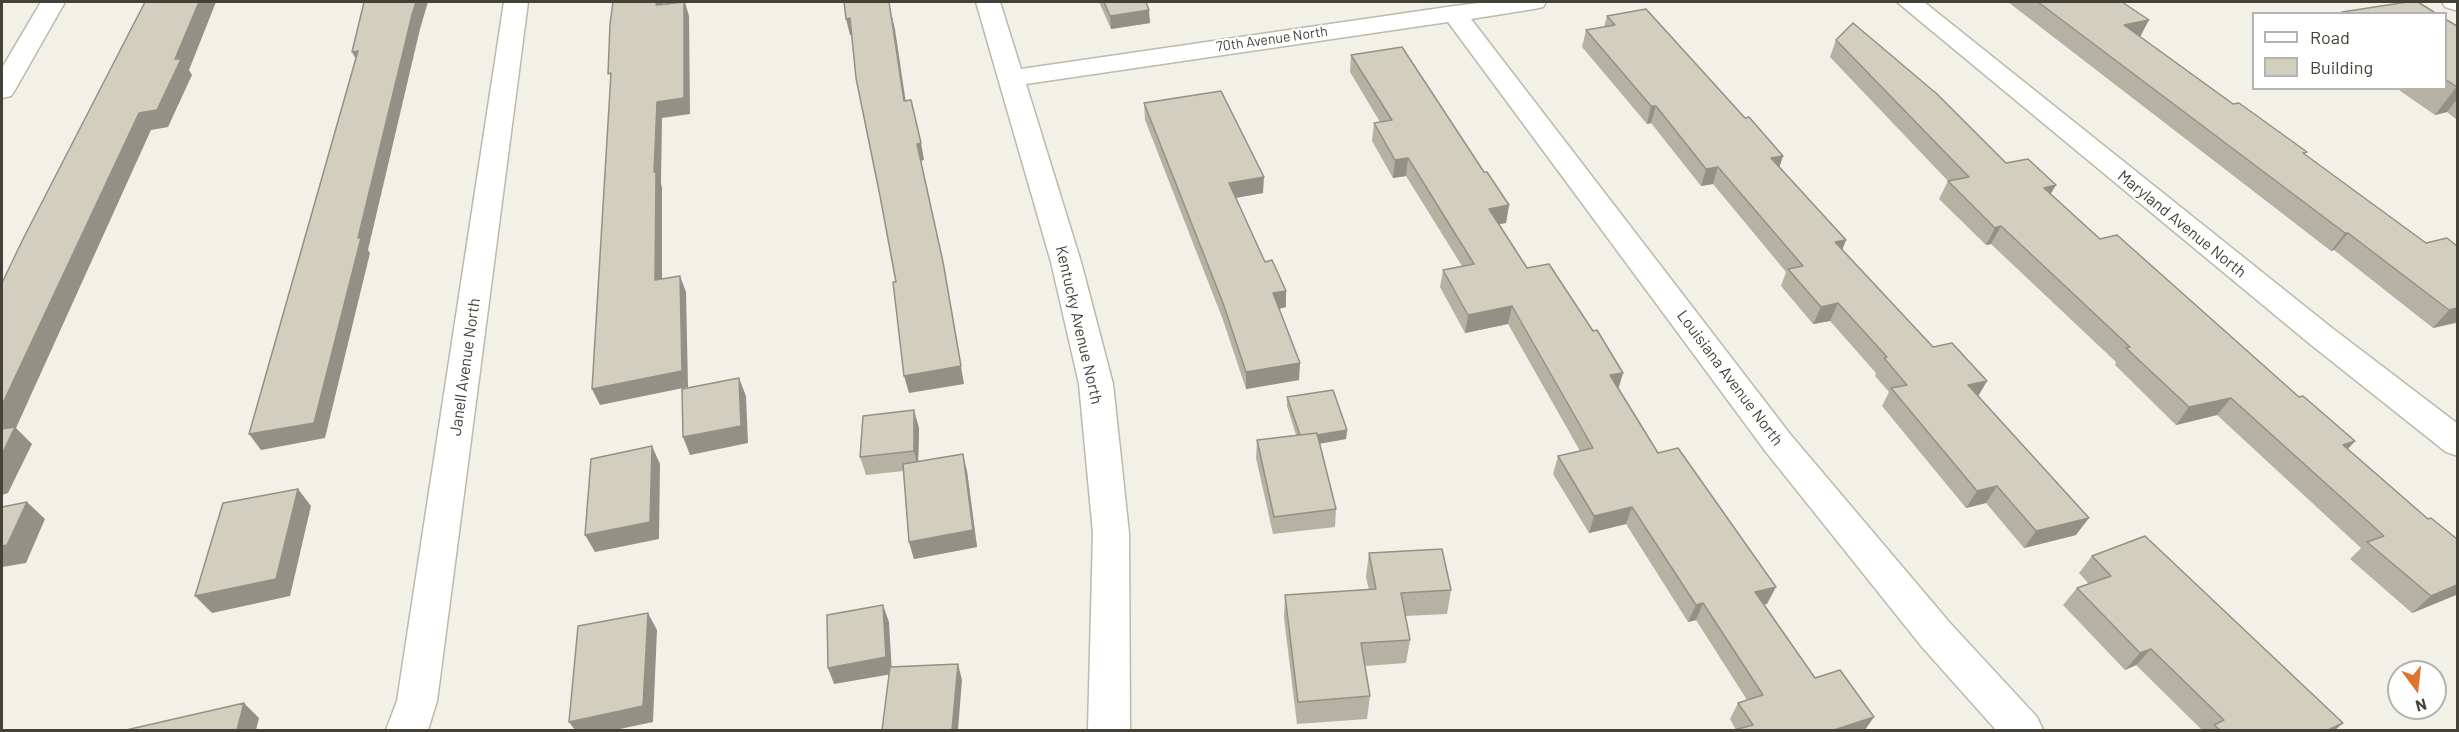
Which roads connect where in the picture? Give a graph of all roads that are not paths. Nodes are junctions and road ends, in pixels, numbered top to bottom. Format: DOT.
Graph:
graph roads {
  1 [pos="53,2"];
  2 [pos="516,2"];
  3 [pos="988,2"];
  4 [pos="1534,2"];
  5 [pos="1909,2"];
  6 [pos="1454,13"];
  7 [pos="1011,78"];
  8 [pos="2,90"];
  9 [pos="2457,443"];
  10 [pos="407,730"];
  11 [pos="1109,730"];
  12 [pos="2022,730"];
  1 -- 8 [label="street"];
  2 -- 10 [label="street, Janell Avenue North"];
  3 -- 7 [label="street, Kentucky Avenue North"];
  4 -- 6 [label="street, 70th Avenue North"];
  5 -- 9 [label="street, Maryland Avenue North"];
  6 -- 7 [label="street, 70th Avenue North"];
  6 -- 12 [label="street, Louisiana Avenue North"];
  7 -- 11 [label="street, Kentucky Avenue North"];
}
